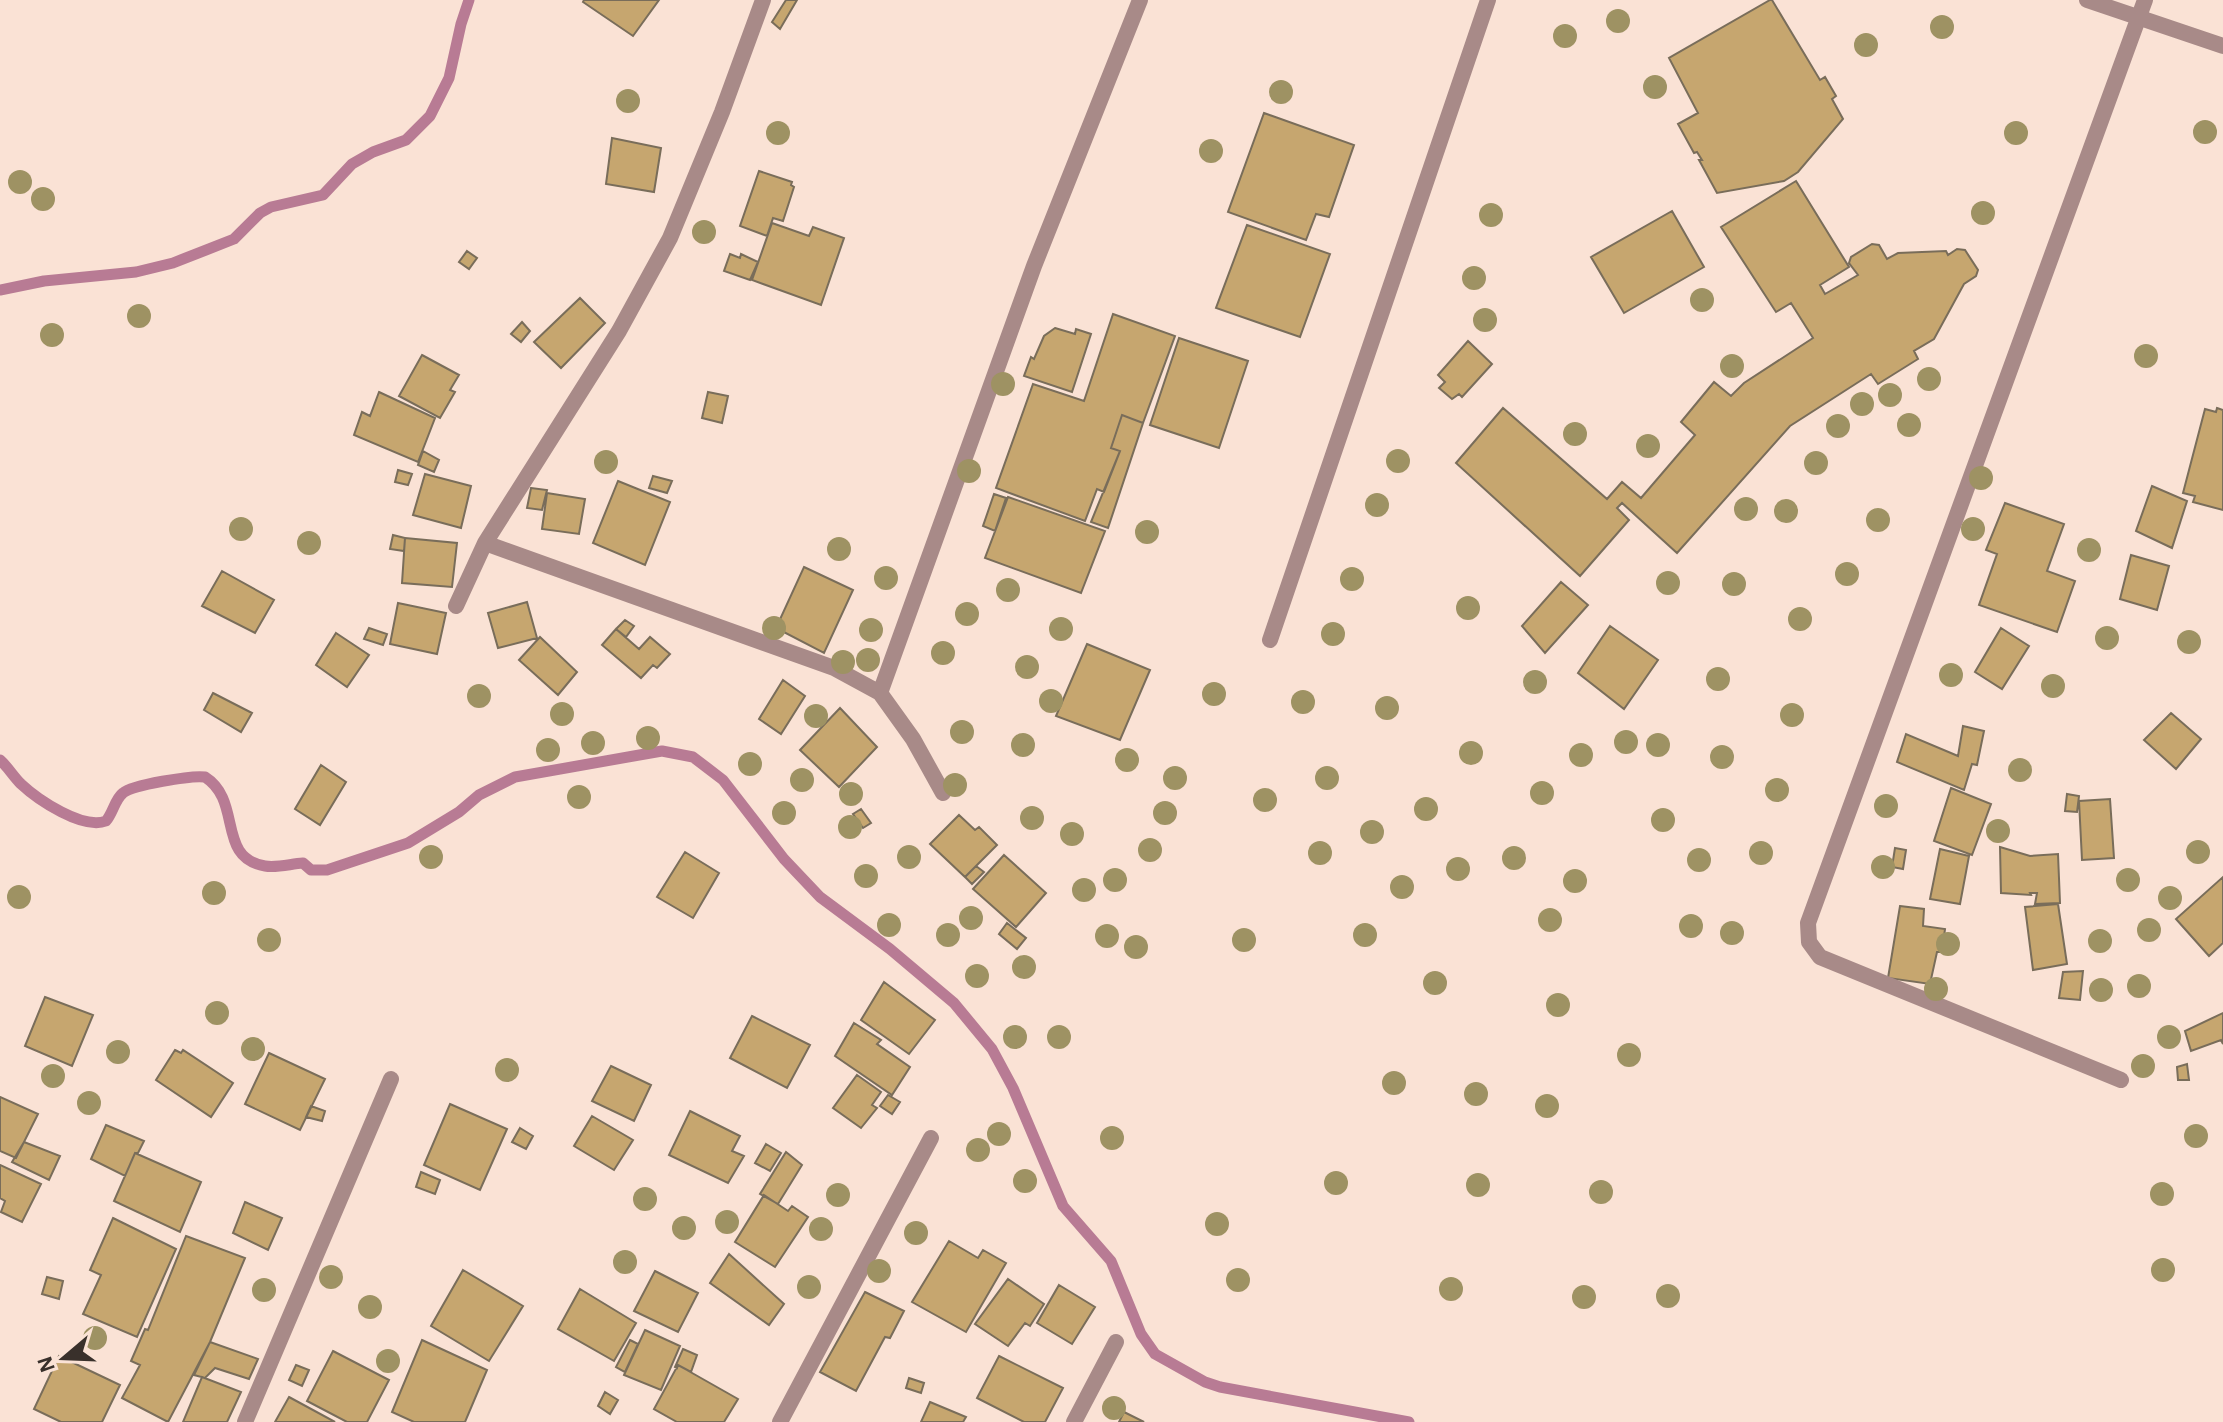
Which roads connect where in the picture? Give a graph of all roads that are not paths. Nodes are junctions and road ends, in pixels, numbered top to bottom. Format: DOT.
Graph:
graph roads {
  1 [pos="763,0"];
  2 [pos="1140,0"];
  3 [pos="1488,0"];
  4 [pos="2087,0"];
  5 [pos="2145,0"];
  6 [pos="2138,18"];
  7 [pos="2223,46"];
  8 [pos="485,543"];
  9 [pos="456,606"];
  10 [pos="1270,640"];
  11 [pos="880,693"];
  12 [pos="943,793"];
  13 [pos="391,1079"];
  14 [pos="2121,1080"];
  15 [pos="931,1138"];
  16 [pos="1116,1342"];
  17 [pos="245,1422"];
  18 [pos="780,1422"];
  19 [pos="1074,1422"];
  1 -- 8 [label="street"];
  2 -- 11 [label="street"];
  3 -- 10 [label="street"];
  4 -- 6 [label="street"];
  5 -- 6 [label="street"];
  6 -- 7 [label="street"];
  6 -- 14 [label="street"];
  8 -- 9 [label="street"];
  8 -- 11 [label="street"];
  11 -- 12 [label="street"];
  13 -- 17 [label="street"];
  15 -- 18 [label="street"];
  16 -- 19 [label="street"];
}
